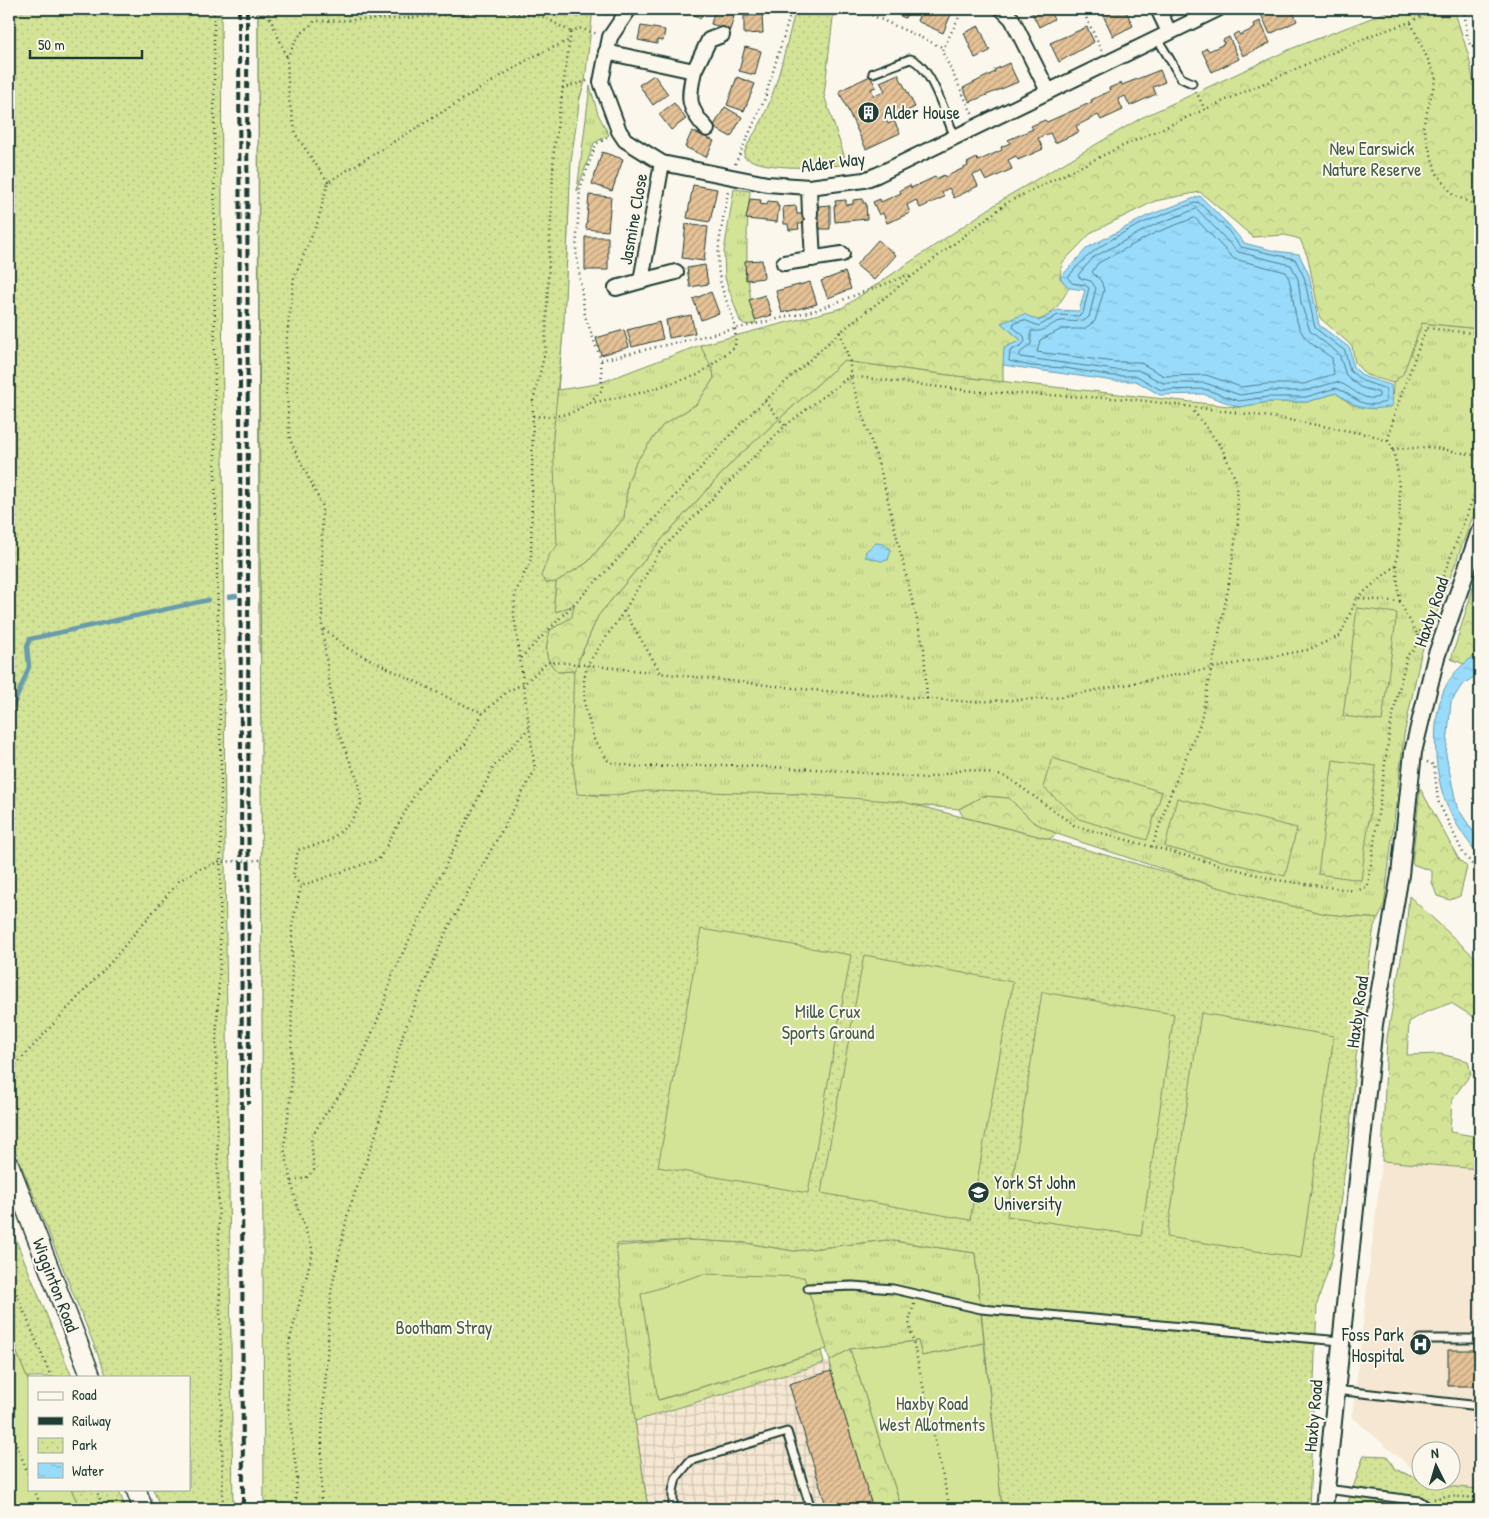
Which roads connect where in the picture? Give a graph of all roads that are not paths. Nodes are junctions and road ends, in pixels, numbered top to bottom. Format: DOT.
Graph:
graph roads {
  1 [pos="629,9"];
  2 [pos="1002,9"];
  3 [pos="1158,9"];
  4 [pos="1218,9"];
  5 [pos="1163,35"];
  6 [pos="722,36"];
  7 [pos="606,52"];
  8 [pos="694,71"];
  9 [pos="873,73"];
  10 [pos="1192,83"];
  11 [pos="1048,91"];
  12 [pos="707,129"];
  13 [pos="955,137"];
  14 [pos="662,163"];
  15 [pos="809,187"];
  16 [pos="842,254"];
  17 [pos="813,258"];
  18 [pos="784,263"];
  19 [pos="676,272"];
  20 [pos="641,281"];
  21 [pos="616,288"];
  22 [pos="1480,531"];
  23 [pos="9,1165"];
  24 [pos="808,1288"];
  25 [pos="1420,1339"];
  26 [pos="1477,1339"];
  27 [pos="1341,1341"];
  28 [pos="92,1376"];
  29 [pos="1335,1390"];
  30 [pos="1480,1406"];
  31 [pos="1326,1489"];
  32 [pos="136,1490"];
  33 [pos="143,1509"];
  34 [pos="673,1509"];
  35 [pos="811,1509"];
  36 [pos="1324,1509"];
  37 [pos="1431,1509"];
  1 -- 7 [label="street"];
  2 -- 11 [label="street"];
  3 -- 5 [label="street"];
  4 -- 5 [label="street, Alder Way"];
  5 -- 10 [label="lane"];
  5 -- 11 [label="street, Alder Way"];
  6 -- 8 [label="street"];
  7 -- 8 [label="street"];
  7 -- 14 [label="street, Alder Way"];
  8 -- 12 [label="street"];
  9 -- 13 [label="lane"];
  11 -- 13 [label="street, Alder Way"];
  13 -- 15 [label="street, Alder Way"];
  14 -- 15 [label="street, Alder Way"];
  14 -- 20 [label="street, Jasmine Close"];
  15 -- 17 [label="street"];
  16 -- 17 [label="street"];
  17 -- 18 [label="street"];
  19 -- 20 [label="street, Jasmine Close"];
  20 -- 21 [label="street, Jasmine Close"];
  22 -- 27 [label="street, Haxby Road"];
  23 -- 28 [label="main road, Wigginton Road"];
  24 -- 27 [label="lane"];
  25 -- 26 [label="lane"];
  27 -- 29 [label="street, Haxby Road"];
  29 -- 30 [label="lane"];
  29 -- 31 [label="street, Haxby Road"];
  31 -- 36 [label="street, Haxby Road"];
  31 -- 37 [label="lane"];
  32 -- 33 [label="main road"];
  34 -- 35 [label="lane"];
}
